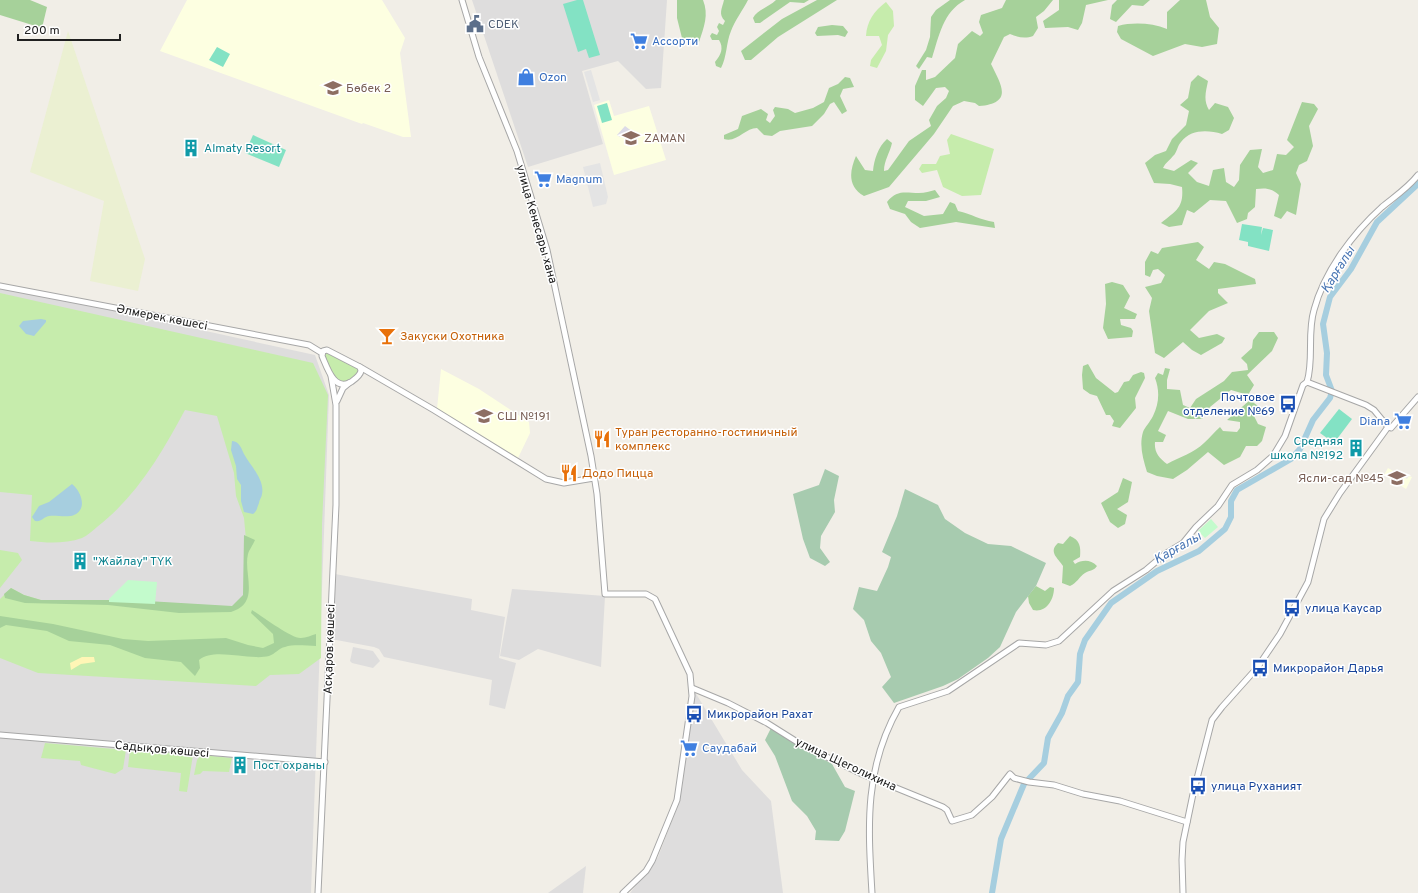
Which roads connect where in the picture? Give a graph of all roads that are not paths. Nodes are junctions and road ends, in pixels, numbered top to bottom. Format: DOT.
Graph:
graph roads {
  1 [pos="462,0"];
  2 [pos="1418,175"];
  3 [pos="0,286"];
  4 [pos="322,353"];
  5 [pos="360,367"];
  6 [pos="331,376"];
  7 [pos="376,377"];
  8 [pos="355,379"];
  9 [pos="1307,382"];
  10 [pos="1418,397"];
  11 [pos="336,405"];
  12 [pos="1388,427"];
  13 [pos="594,478"];
  14 [pos="692,688"];
  15 [pos="0,735"];
  16 [pos="325,762"];
  17 [pos="872,778"];
  18 [pos="1187,822"];
  19 [pos="318,893"];
  20 [pos="623,893"];
  21 [pos="872,893"];
  22 [pos="1183,893"];
  1 -- 13 [label="street, улица Кенесары хана"];
  2 -- 9 [label="street"];
  3 -- 4 [label="street, Әлмерек көшесі"];
  4 -- 5 [label="street, Әлмерек көшесі"];
  4 -- 6 [label="street"];
  5 -- 7 [label="street"];
  5 -- 8 [label="street"];
  6 -- 8 [label="street"];
  6 -- 11 [label="street"];
  7 -- 8 [label="street"];
  7 -- 13 [label="street"];
  8 -- 11 [label="street"];
  9 -- 12 [label="street"];
  9 -- 17 [label="street"];
  10 -- 12 [label="street"];
  11 -- 16 [label="street, Асқаров көшесі"];
  12 -- 18 [label="street"];
  13 -- 14 [label="street"];
  14 -- 17 [label="street, улица Щеголихина"];
  14 -- 20 [label="street"];
  15 -- 16 [label="street, Садықов көшесі"];
  16 -- 19 [label="street, Асқаров көшесі"];
  17 -- 18 [label="street, улица Щеголихина"];
  17 -- 21 [label="street"];
  18 -- 22 [label="street"];
}
